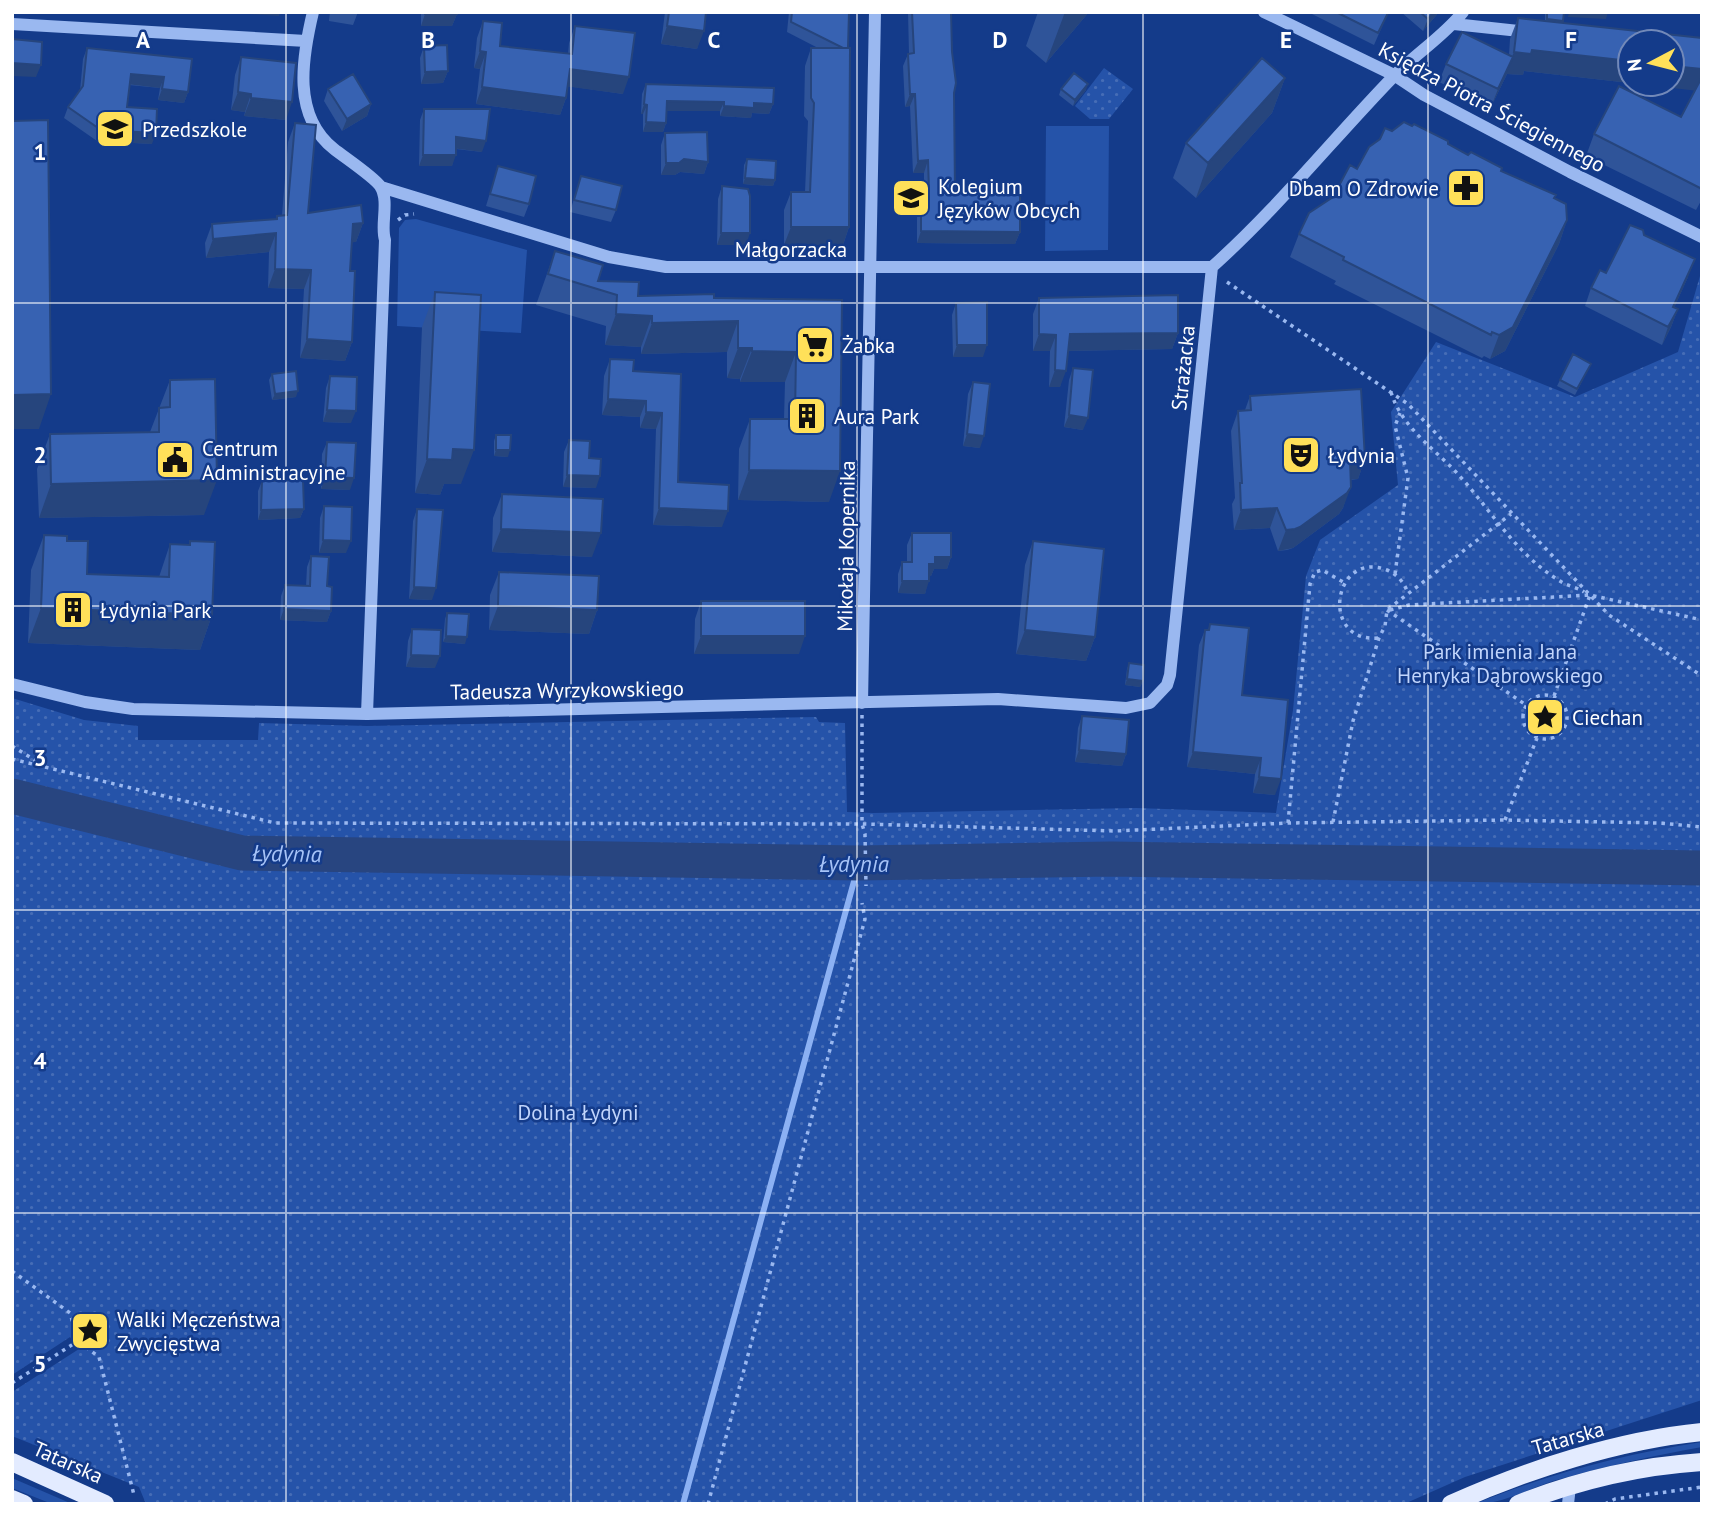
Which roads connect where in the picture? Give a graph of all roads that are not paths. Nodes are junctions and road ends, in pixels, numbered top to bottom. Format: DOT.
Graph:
graph roads {
  1 [pos="313,12"];
  2 [pos="875,12"];
  3 [pos="1264,12"];
  4 [pos="1464,12"];
  5 [pos="12,24"];
  6 [pos="1454,24"];
  7 [pos="1549,34"];
  8 [pos="306,41"];
  9 [pos="1394,75"];
  10 [pos="381,187"];
  11 [pos="1702,237"];
  12 [pos="1212,267"];
  13 [pos="869,268"];
  14 [pos="12,684"];
  15 [pos="862,703"];
  16 [pos="1126,708"];
  17 [pos="367,714"];
  18 [pos="1702,1432"];
  19 [pos="12,1462"];
  20 [pos="1702,1462"];
  21 [pos="1569,1495"];
  22 [pos="12,1499"];
  23 [pos="24,1504"];
  24 [pos="105,1504"];
  25 [pos="1451,1504"];
  26 [pos="1518,1504"];
  1 -- 8 [label="street"];
  2 -- 13 [label="street, Mikołaja Kopernika"];
  3 -- 9 [label="street, Księdza Piotra Ściegiennego"];
  4 -- 6 [label="street"];
  5 -- 8 [label="street"];
  6 -- 7 [label="street"];
  6 -- 9 [label="street"];
  8 -- 10 [label="street"];
  9 -- 11 [label="street, Księdza Piotra Ściegiennego"];
  9 -- 12 [label="street"];
  10 -- 13 [label="street, Małgorzacka"];
  10 -- 17 [label="street"];
  12 -- 13 [label="street, Małgorzacka"];
  12 -- 16 [label="street, Strażacka"];
  13 -- 15 [label="street, Mikołaja Kopernika"];
  14 -- 17 [label="street, Tadeusza Wyrzykowskiego"];
  15 -- 16 [label="street, Tadeusza Wyrzykowskiego"];
  15 -- 17 [label="street, Tadeusza Wyrzykowskiego"];
  18 -- 25 [label="main road, Tatarska"];
  19 -- 24 [label="main road, Tatarska"];
  20 -- 21 [label="main road"];
  21 -- 26 [label="main road"];
  22 -- 23 [label="main road"];
}
